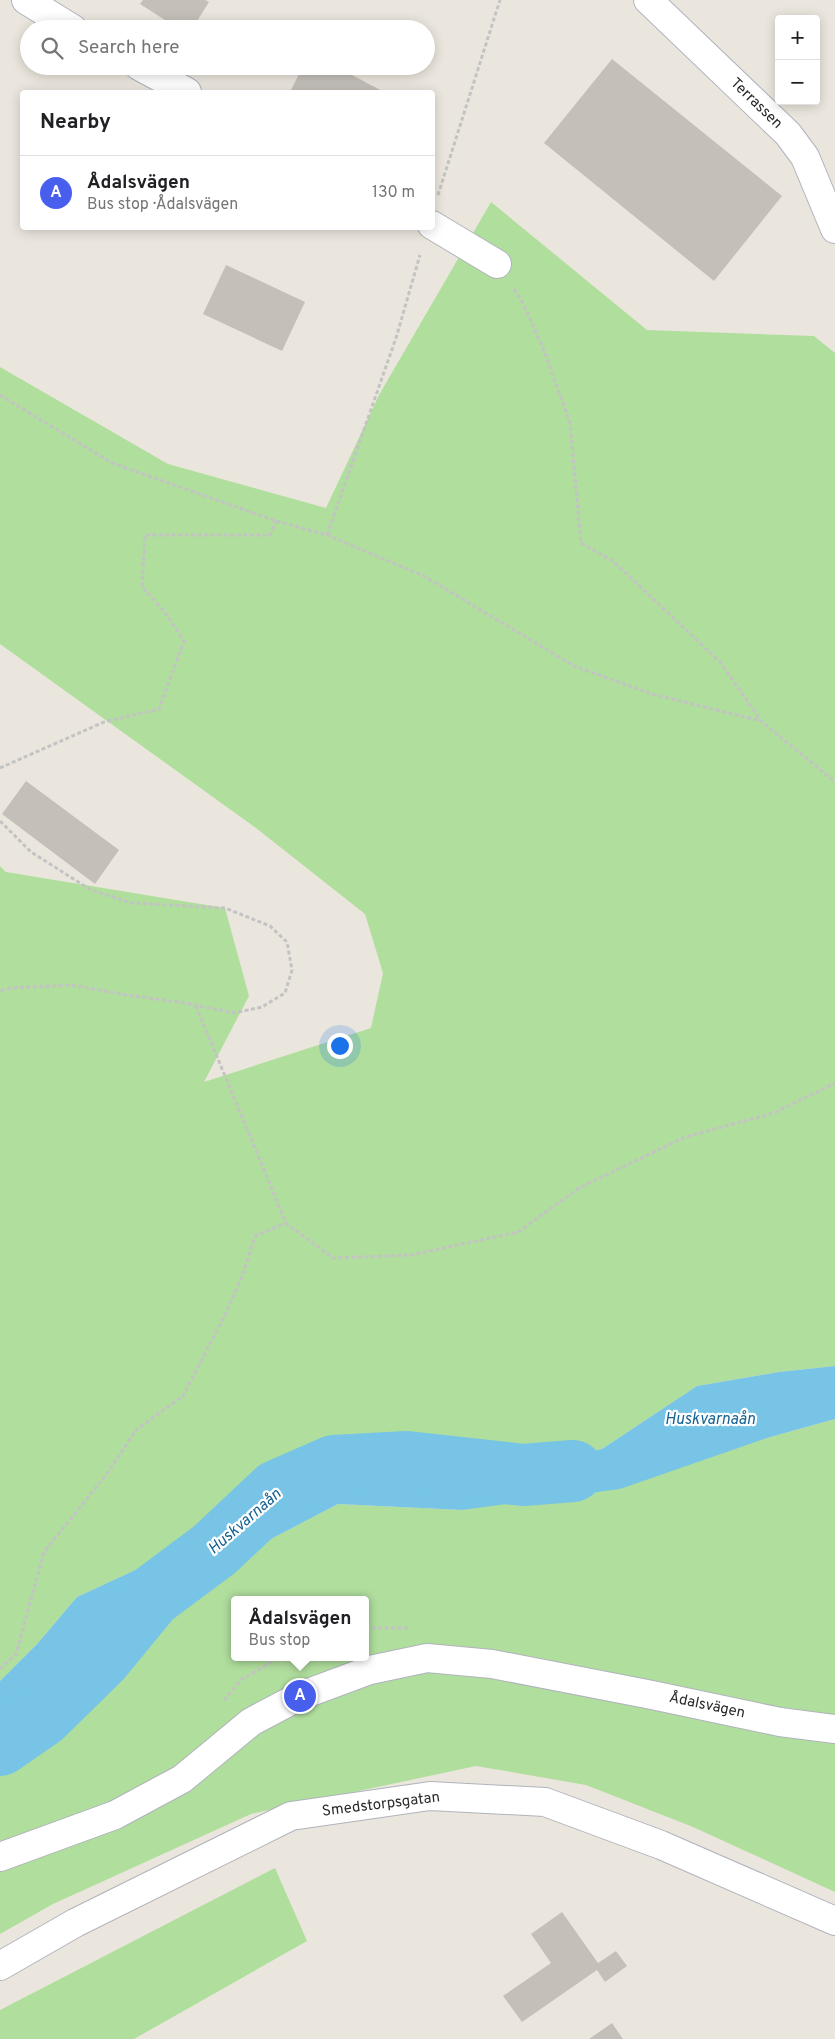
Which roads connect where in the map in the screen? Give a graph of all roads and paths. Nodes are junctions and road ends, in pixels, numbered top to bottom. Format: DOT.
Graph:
graph roads {
  1 [pos="26,0"];
  2 [pos="500,0"];
  3 [pos="648,0"];
  4 [pos="58,20"];
  5 [pos="156,75"];
  6 [pos="183,90"];
  7 [pos="435,209"];
  8 [pos="435,228"];
  9 [pos="835,229"];
  10 [pos="428,230"];
  11 [pos="497,264"];
  12 [pos="0,395"];
  13 [pos="276,521"];
  14 [pos="327,535"];
  15 [pos="761,721"];
  16 [pos="0,768"];
  17 [pos="835,782"];
  18 [pos="0,821"];
  19 [pos="0,991"];
  20 [pos="196,1006"];
  21 [pos="835,1083"];
  22 [pos="286,1223"];
  23 [pos="273,1661"];
  24 [pos="0,1669"];
  25 [pos="223,1702"];
  26 [pos="835,1729"];
  27 [pos="0,1857"];
  28 [pos="835,1921"];
  29 [pos="0,1966"];
  1 -- 4 [label="street"];
  2 -- 7 [label="path"];
  3 -- 9 [label="street, Terrassen"];
  5 -- 6 [label="street"];
  8 -- 11 [label="street"];
  10 -- 14 [label="path"];
  11 -- 15 [label="path"];
  12 -- 13 [label="path"];
  13 -- 14 [label="path"];
  13 -- 16 [label="path"];
  14 -- 15 [label="path"];
  15 -- 17 [label="path"];
  18 -- 20 [label="path"];
  19 -- 20 [label="path"];
  20 -- 22 [label="path"];
  21 -- 22 [label="path"];
  22 -- 24 [label="path"];
  23 -- 25 [label="path"];
  26 -- 27 [label="street, Ådalsvägen"];
  28 -- 29 [label="street, Smedstorpsgatan"];
}
